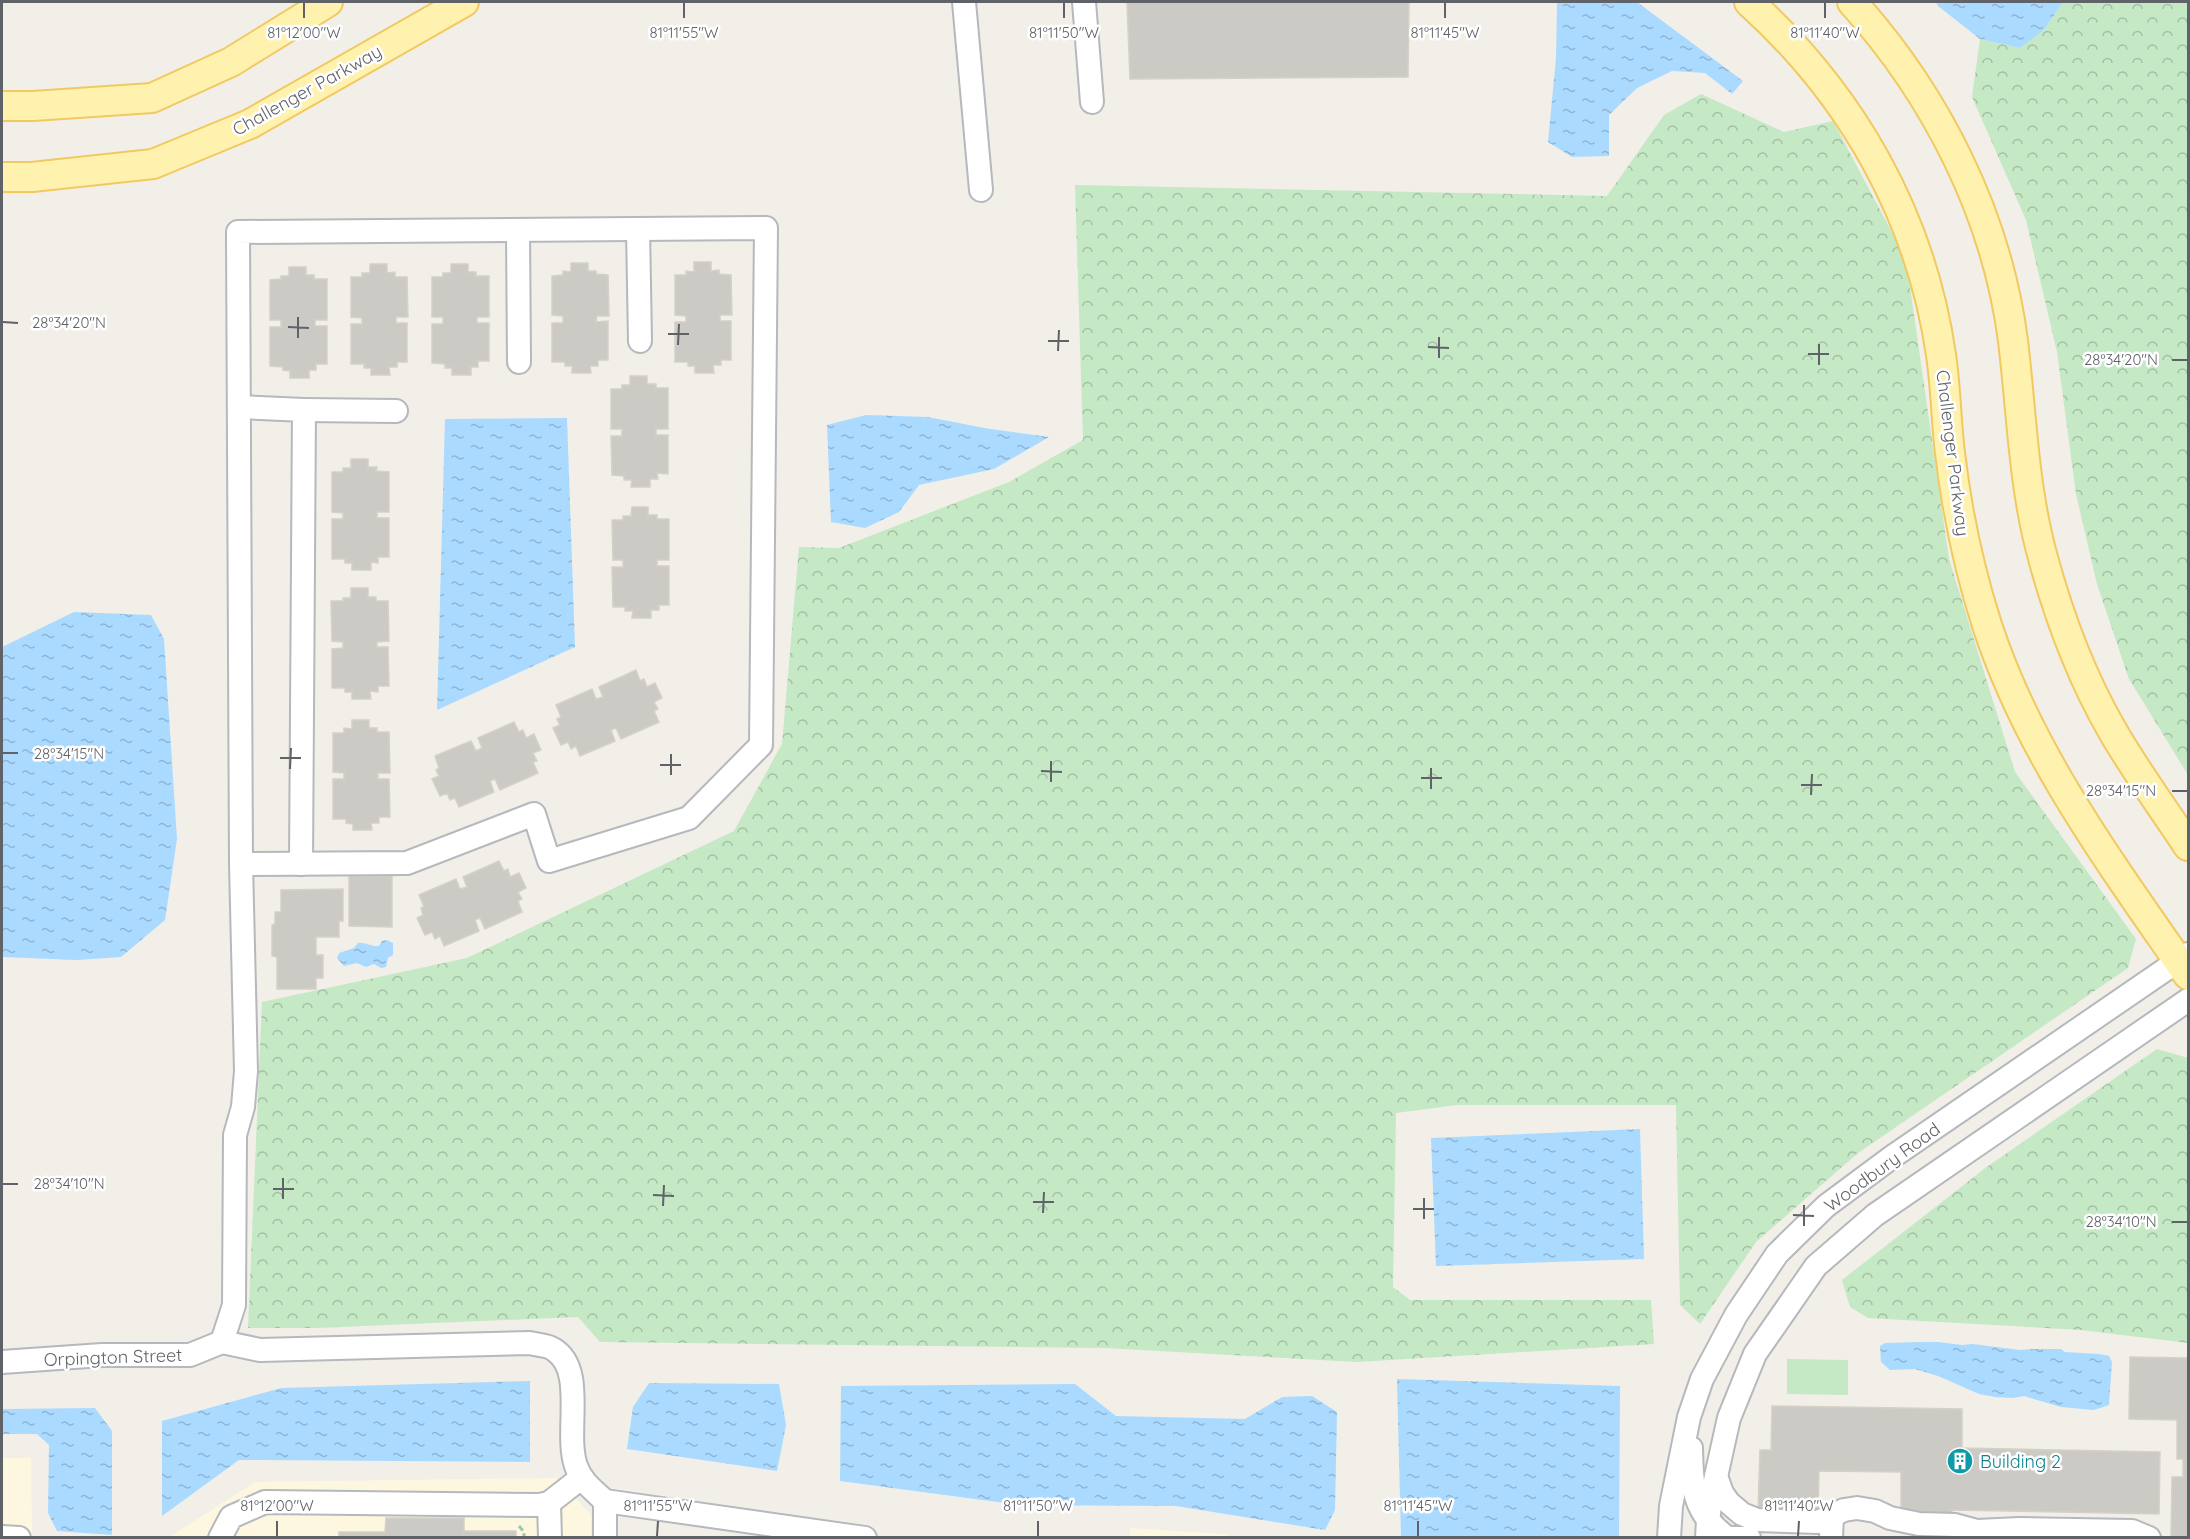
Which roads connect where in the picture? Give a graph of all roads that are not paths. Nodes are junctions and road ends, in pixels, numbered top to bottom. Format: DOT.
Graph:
graph roads {
  1 [pos="328,2"];
  2 [pos="464,2"];
  3 [pos="964,2"];
  4 [pos="1084,2"];
  5 [pos="1749,2"];
  6 [pos="1852,2"];
  7 [pos="1092,102"];
  8 [pos="2,106"];
  9 [pos="2,177"];
  10 [pos="981,190"];
  11 [pos="638,229"];
  12 [pos="518,230"];
  13 [pos="640,341"];
  14 [pos="519,362"];
  15 [pos="239,407"];
  16 [pos="304,410"];
  17 [pos="396,411"];
  18 [pos="2188,846"];
  19 [pos="241,864"];
  20 [pos="301,864"];
  21 [pos="2185,963"];
  22 [pos="2188,1000"];
  23 [pos="222,1342"];
  24 [pos="2,1362"];
  25 [pos="1689,1417"];
  26 [pos="1716,1476"];
  27 [pos="581,1478"];
  28 [pos="605,1501"];
  29 [pos="549,1503"];
  30 [pos="1832,1527"];
  31 [pos="734,1528"];
  32 [pos="1890,1528"];
  33 [pos="1708,1529"];
  34 [pos="1971,1535"];
  35 [pos="2,1537"];
  36 [pos="1726,1537"];
  37 [pos="19,1538"];
  38 [pos="220,1538"];
  39 [pos="550,1538"];
  40 [pos="605,1538"];
  41 [pos="865,1538"];
  42 [pos="1669,1538"];
  43 [pos="1749,1538"];
  44 [pos="2149,1538"];
  1 -- 8 [label="main road"];
  2 -- 9 [label="main road, Challenger Parkway"];
  3 -- 10 [label="street"];
  4 -- 7 [label="street"];
  5 -- 21 [label="main road, Challenger Parkway"];
  6 -- 18 [label="main road"];
  11 -- 12 [label="street"];
  11 -- 13 [label="street"];
  11 -- 20 [label="street"];
  12 -- 14 [label="street"];
  12 -- 15 [label="street"];
  15 -- 16 [label="street"];
  15 -- 19 [label="street"];
  16 -- 17 [label="street"];
  16 -- 20 [label="street"];
  19 -- 20 [label="street"];
  19 -- 23 [label="street"];
  21 -- 25 [label="street, Woodbury Road"];
  22 -- 26 [label="street, Woodbury Road"];
  23 -- 24 [label="street, Orpington Street"];
  23 -- 27 [label="street"];
  25 -- 33 [label="street"];
  25 -- 42 [label="street, Woodbury Road"];
  26 -- 30 [label="street"];
  26 -- 33 [label="street, Woodbury Road"];
  27 -- 28 [label="street"];
  27 -- 29 [label="street"];
  28 -- 31 [label="street"];
  28 -- 40 [label="street"];
  29 -- 38 [label="street"];
  29 -- 39 [label="street"];
  30 -- 32 [label="street"];
  31 -- 41 [label="street"];
  32 -- 34 [label="street"];
  33 -- 36 [label="street"];
  34 -- 44 [label="street"];
  35 -- 37 [label="street"];
  36 -- 43 [label="street"];
}
